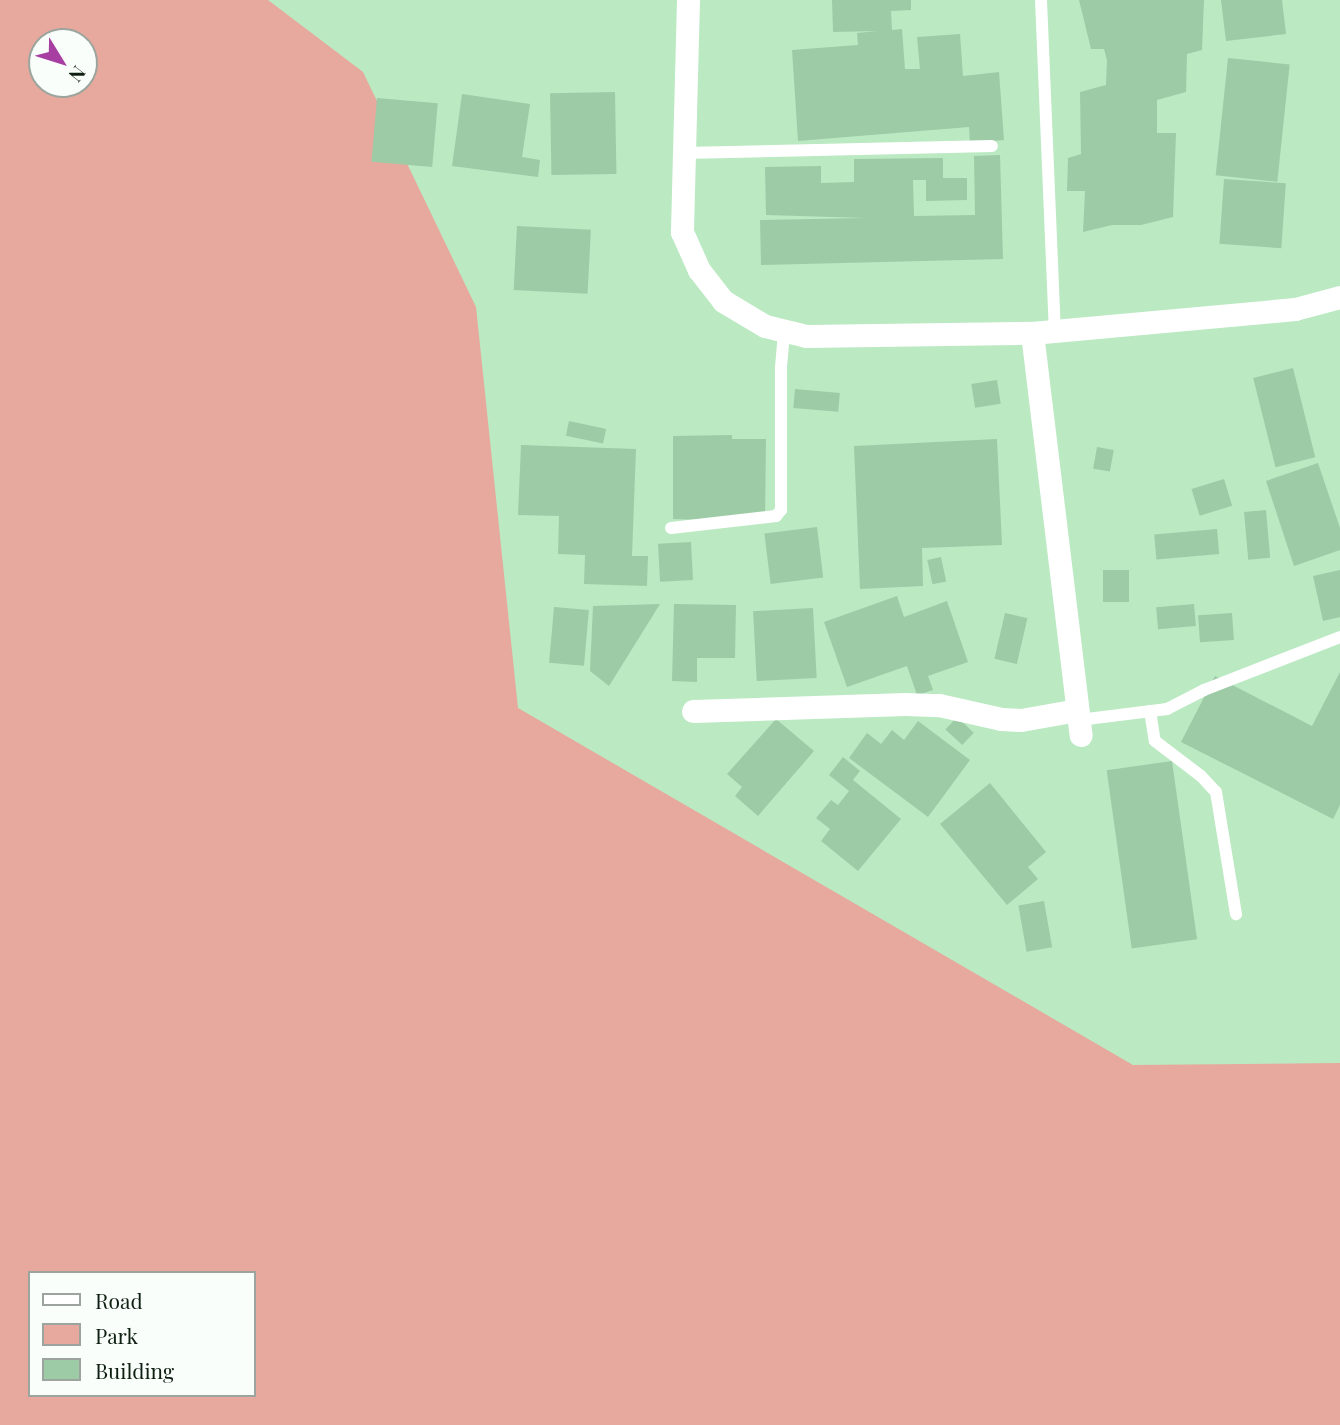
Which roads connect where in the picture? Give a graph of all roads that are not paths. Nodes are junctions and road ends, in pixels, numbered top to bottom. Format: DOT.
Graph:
graph roads {
  1 [pos="688,0"];
  2 [pos="1041,0"];
  3 [pos="992,146"];
  4 [pos="684,153"];
  5 [pos="1340,297"];
  6 [pos="784,331"];
  7 [pos="1055,332"];
  8 [pos="1032,333"];
  9 [pos="671,528"];
  10 [pos="1340,637"];
  11 [pos="693,711"];
  12 [pos="1150,711"];
  13 [pos="1079,722"];
  14 [pos="1236,914"];
  1 -- 4 [label="street"];
  2 -- 7 [label="lane"];
  3 -- 4 [label="lane"];
  4 -- 6 [label="street"];
  5 -- 7 [label="street"];
  6 -- 8 [label="street"];
  6 -- 9 [label="lane"];
  7 -- 8 [label="street"];
  8 -- 13 [label="street"];
  10 -- 12 [label="lane"];
  11 -- 13 [label="street"];
  12 -- 13 [label="lane"];
  12 -- 14 [label="lane"];
}
